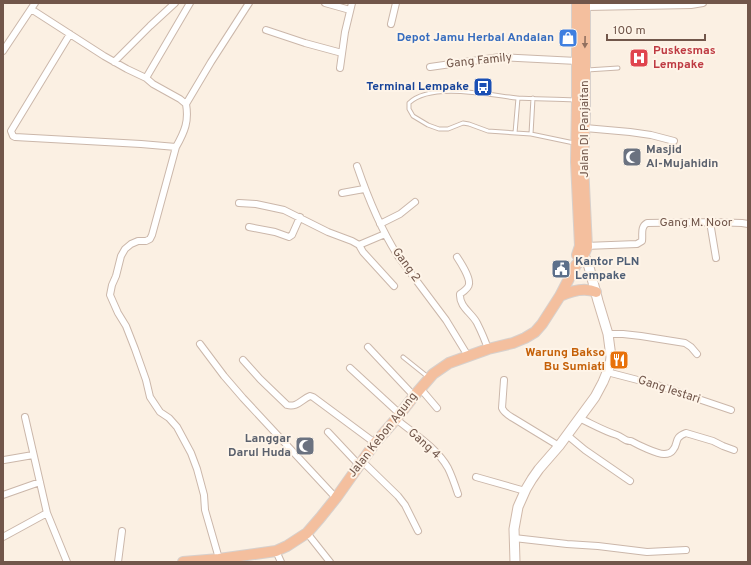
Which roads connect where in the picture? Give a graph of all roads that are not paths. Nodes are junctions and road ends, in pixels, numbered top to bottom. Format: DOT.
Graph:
graph roads {
  1 [pos="35,3"];
  2 [pos="175,3"];
  3 [pos="190,3"];
  4 [pos="249,3"];
  5 [pos="325,3"];
  6 [pos="352,3"];
  7 [pos="396,3"];
  8 [pos="703,3"];
  9 [pos="582,4"];
  10 [pos="31,9"];
  11 [pos="350,10"];
  12 [pos="581,23"];
  13 [pos="391,24"];
  14 [pos="266,30"];
  15 [pos="70,34"];
  16 [pos="3,51"];
  17 [pos="342,53"];
  18 [pos="577,61"];
  19 [pos="114,62"];
  20 [pos="430,67"];
  21 [pos="340,68"];
  22 [pos="618,68"];
  23 [pos="585,70"];
  24 [pos="146,78"];
  25 [pos="518,98"];
  26 [pos="533,98"];
  27 [pos="581,100"];
  28 [pos="186,104"];
  29 [pos="584,128"];
  30 [pos="515,133"];
  31 [pos="531,134"];
  32 [pos="674,141"];
  33 [pos="580,144"];
  34 [pos="176,147"];
  35 [pos="357,166"];
  36 [pos="364,188"];
  37 [pos="342,193"];
  38 [pos="415,202"];
  39 [pos="238,203"];
  40 [pos="300,217"];
  41 [pos="710,222"];
  42 [pos="380,224"];
  43 [pos="748,224"];
  44 [pos="250,227"];
  45 [pos="385,234"];
  46 [pos="359,245"];
  47 [pos="582,250"];
  48 [pos="457,257"];
  49 [pos="716,258"];
  50 [pos="394,286"];
  51 [pos="596,292"];
  52 [pos="560,296"];
  53 [pos="608,334"];
  54 [pos="200,344"];
  55 [pos="368,347"];
  56 [pos="488,349"];
  57 [pos="697,354"];
  58 [pos="468,356"];
  59 [pos="403,357"];
  60 [pos="243,360"];
  61 [pos="350,368"];
  62 [pos="607,372"];
  63 [pos="429,378"];
  64 [pos="504,380"];
  65 [pos="417,392"];
  66 [pos="437,408"];
  67 [pos="731,410"];
  68 [pos="25,417"];
  69 [pos="398,417"];
  70 [pos="579,418"];
  71 [pos="328,432"];
  72 [pos="567,435"];
  73 [pos="375,443"];
  74 [pos="559,446"];
  75 [pos="734,450"];
  76 [pos="33,455"];
  77 [pos="4,460"];
  78 [pos="360,463"];
  79 [pos="476,477"];
  80 [pos="630,481"];
  81 [pos="40,482"];
  82 [pos="525,491"];
  83 [pos="458,494"];
  84 [pos="3,495"];
  85 [pos="336,498"];
  86 [pos="47,513"];
  87 [pos="122,531"];
  88 [pos="418,531"];
  89 [pos="307,533"];
  90 [pos="3,537"];
  91 [pos="514,538"];
  92 [pos="686,550"];
  93 [pos="276,551"];
  94 [pos="220,560"];
  95 [pos="197,561"];
  96 [pos="67,562"];
  97 [pos="118,562"];
  98 [pos="185,562"];
  99 [pos="281,562"];
  100 [pos="330,562"];
  101 [pos="515,562"];
  1 -- 10 [label="street"];
  2 -- 19 [label="street"];
  3 -- 24 [label="street"];
  4 -- 28 [label="street"];
  5 -- 11 [label="street"];
  6 -- 11 [label="street"];
  7 -- 13 [label="street"];
  8 -- 9 [label="street"];
  9 -- 12 [label="highway, Jalan DI Panjaitan"];
  10 -- 15 [label="street"];
  10 -- 16 [label="street"];
  11 -- 17 [label="street"];
  12 -- 18 [label="highway"];
  12 -- 23 [label="highway, Jalan DI Panjaitan, one-way"];
  14 -- 17 [label="street"];
  15 -- 19 [label="street"];
  15 -- 34 [label="street"];
  17 -- 21 [label="street"];
  18 -- 20 [label="street, Gang Family"];
  18 -- 27 [label="highway"];
  19 -- 24 [label="street"];
  22 -- 23 [label="lane"];
  23 -- 27 [label="highway, Jalan DI Panjaitan"];
  24 -- 28 [label="street"];
  25 -- 26 [label="lane"];
  25 -- 30 [label="lane"];
  25 -- 30 [label="lane"];
  26 -- 27 [label="lane"];
  26 -- 31 [label="lane"];
  27 -- 29 [label="highway, Jalan DI Panjaitan"];
  27 -- 33 [label="highway"];
  28 -- 34 [label="street"];
  29 -- 32 [label="street"];
  29 -- 33 [label="highway, Jalan DI Panjaitan"];
  30 -- 31 [label="lane"];
  31 -- 33 [label="lane"];
  33 -- 47 [label="highway, Jalan DI Panjaitan"];
  34 -- 94 [label="street"];
  35 -- 36 [label="street, Gang 2"];
  36 -- 37 [label="street"];
  36 -- 42 [label="street, Gang 2"];
  38 -- 42 [label="street"];
  39 -- 40 [label="street"];
  40 -- 44 [label="street"];
  40 -- 46 [label="street"];
  41 -- 43 [label="street, Gang M. Noor"];
  41 -- 47 [label="street, Gang M. Noor"];
  41 -- 49 [label="street"];
  42 -- 45 [label="street, Gang 2"];
  45 -- 46 [label="street"];
  45 -- 58 [label="street, Gang 2"];
  46 -- 50 [label="street"];
  47 -- 51 [label="main road"];
  47 -- 52 [label="highway, Jalan Kebon Agung"];
  48 -- 56 [label="street"];
  51 -- 52 [label="highway"];
  51 -- 53 [label="main road"];
  52 -- 56 [label="highway, Jalan Kebon Agung"];
  53 -- 57 [label="street"];
  53 -- 62 [label="main road"];
  54 -- 85 [label="street"];
  55 -- 65 [label="street"];
  56 -- 58 [label="highway, Jalan Kebon Agung"];
  58 -- 63 [label="highway, Jalan Kebon Agung"];
  59 -- 63 [label="lane"];
  60 -- 73 [label="street"];
  61 -- 69 [label="street, Gang 4"];
  62 -- 67 [label="street, Gang lestari"];
  62 -- 70 [label="main road"];
  63 -- 65 [label="highway, Jalan Kebon Agung"];
  64 -- 74 [label="street"];
  65 -- 66 [label="street"];
  65 -- 69 [label="highway, Jalan Kebon Agung"];
  68 -- 76 [label="street"];
  69 -- 73 [label="highway, Jalan Kebon Agung"];
  69 -- 83 [label="street, Gang 4"];
  70 -- 72 [label="main road"];
  70 -- 75 [label="street"];
  71 -- 78 [label="street"];
  72 -- 74 [label="main road"];
  72 -- 80 [label="street"];
  73 -- 78 [label="highway, Jalan Kebon Agung"];
  74 -- 82 [label="main road"];
  76 -- 77 [label="street"];
  76 -- 81 [label="street"];
  78 -- 85 [label="highway, Jalan Kebon Agung"];
  78 -- 88 [label="street"];
  79 -- 82 [label="street"];
  81 -- 84 [label="street"];
  81 -- 86 [label="street"];
  82 -- 91 [label="main road"];
  85 -- 89 [label="highway, Jalan Kebon Agung"];
  86 -- 90 [label="street"];
  86 -- 96 [label="street"];
  87 -- 97 [label="street"];
  89 -- 93 [label="highway, Jalan Kebon Agung"];
  89 -- 100 [label="street"];
  91 -- 92 [label="street"];
  91 -- 101 [label="main road"];
  93 -- 94 [label="highway, Jalan Kebon Agung"];
  93 -- 99 [label="street"];
  94 -- 95 [label="highway, Jalan Kebon Agung"];
  95 -- 98 [label="highway, Jalan Kebon Agung"];
}
